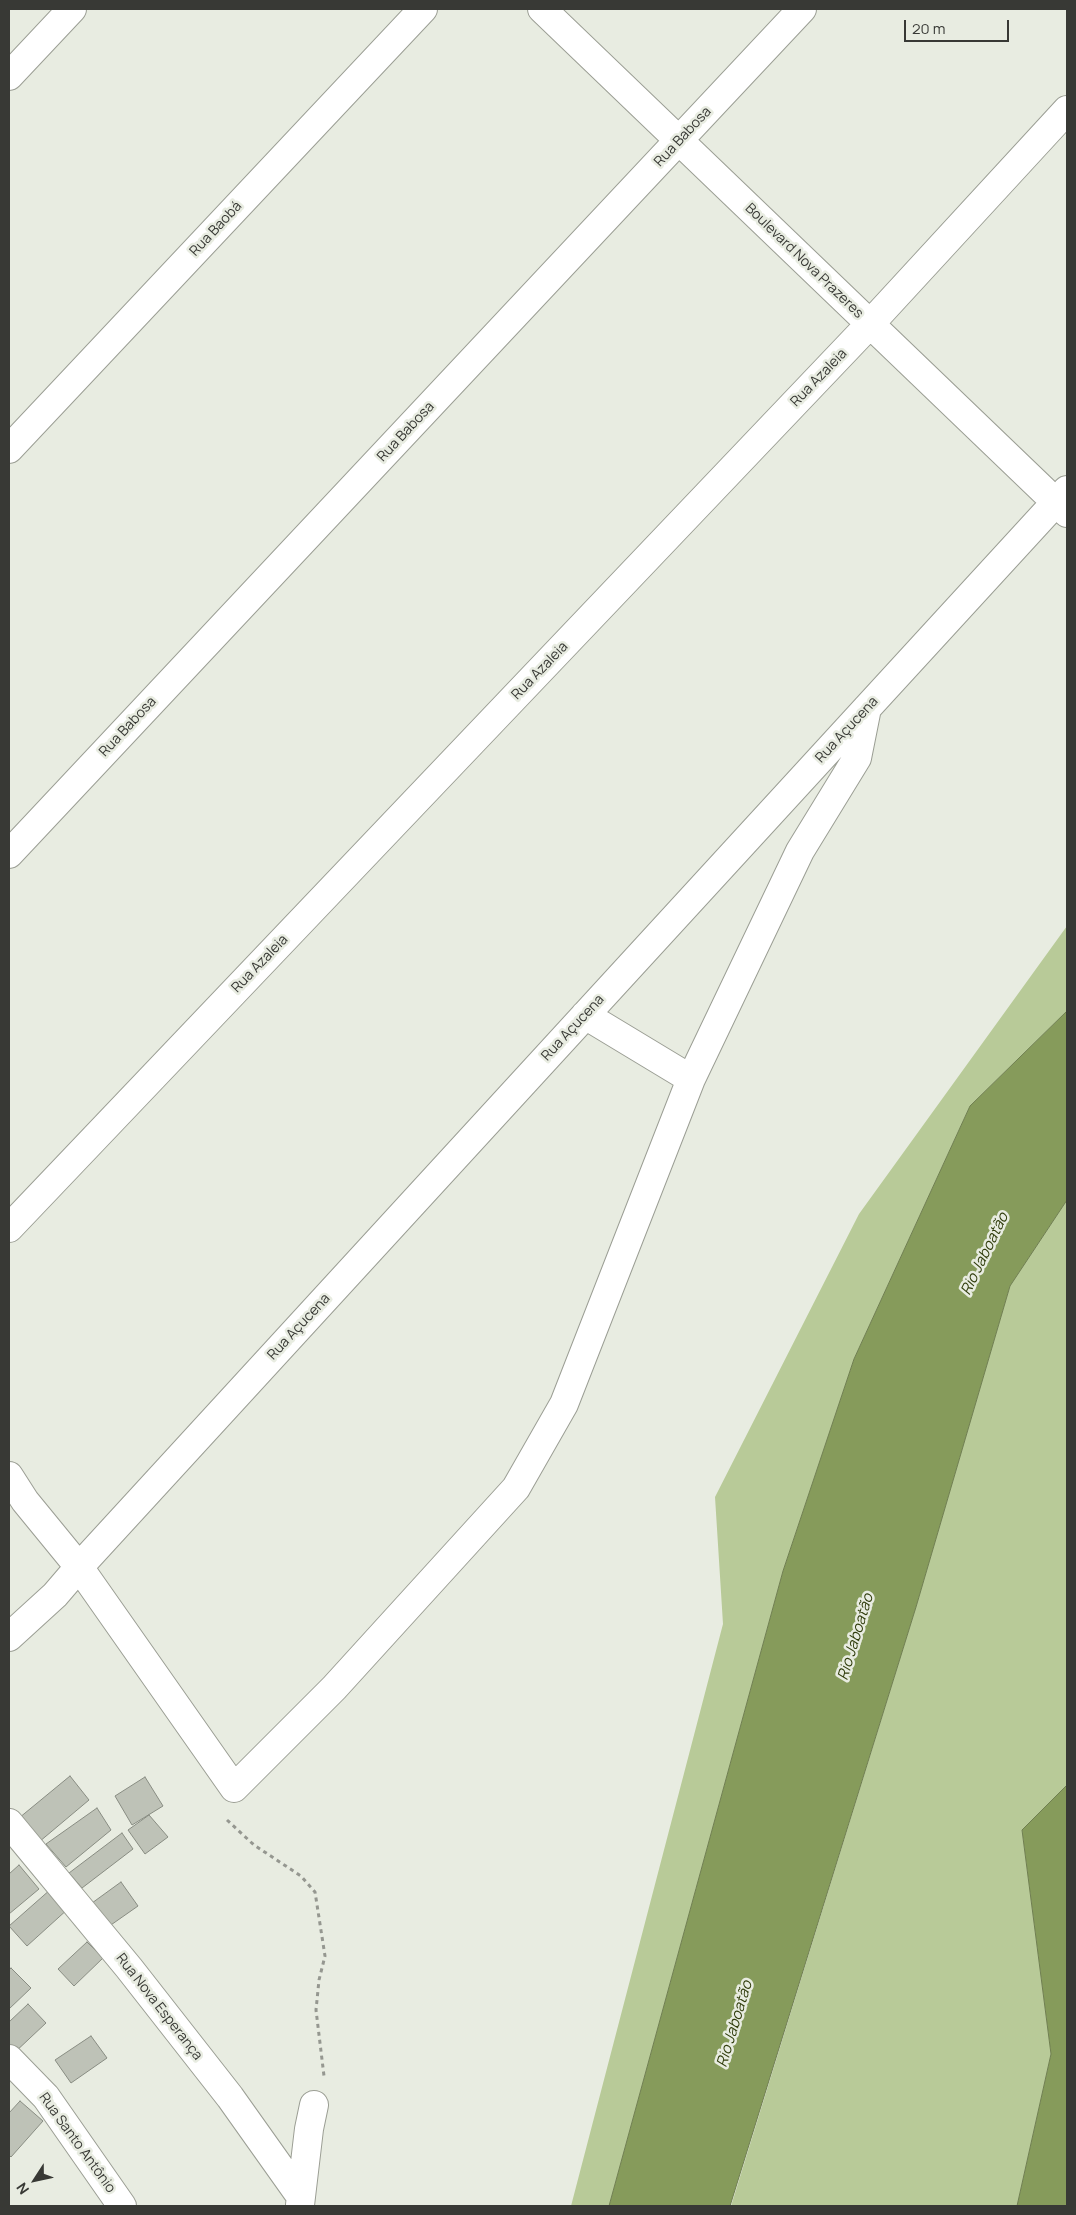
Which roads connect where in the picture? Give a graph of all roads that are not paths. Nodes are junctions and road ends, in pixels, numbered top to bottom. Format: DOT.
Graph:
graph roads {
  1 [pos="72,9"];
  2 [pos="423,9"];
  3 [pos="542,9"];
  4 [pos="802,9"];
  5 [pos="9,76"];
  6 [pos="1067,110"];
  7 [pos="680,141"];
  8 [pos="870,324"];
  9 [pos="9,449"];
  10 [pos="1063,502"];
  11 [pos="867,708"];
  12 [pos="9,854"];
  13 [pos="585,1015"];
  14 [pos="691,1079"];
  15 [pos="9,1228"];
  16 [pos="9,1476"];
  17 [pos="70,1576"];
  18 [pos="9,1637"];
  19 [pos="9,1823"];
  20 [pos="9,2058"];
  21 [pos="314,2105"];
  22 [pos="301,2202"];
  23 [pos="122,2206"];
  1 -- 5 [label="street"];
  2 -- 9 [label="street, Rua Baobá"];
  3 -- 7 [label="street, Boulevard Nova Prazeres"];
  4 -- 7 [label="street, Rua Babosa"];
  6 -- 8 [label="street, Rua Azaleia"];
  7 -- 8 [label="street, Boulevard Nova Prazeres"];
  7 -- 12 [label="street, Rua Babosa"];
  8 -- 10 [label="street, Boulevard Nova Prazeres"];
  8 -- 15 [label="street, Rua Azaleia"];
  10 -- 11 [label="street, Rua Açucena"];
  11 -- 13 [label="street, Rua Açucena"];
  11 -- 14 [label="street"];
  13 -- 14 [label="street"];
  13 -- 17 [label="street, Rua Açucena"];
  14 -- 17 [label="street"];
  16 -- 17 [label="street"];
  17 -- 18 [label="street, Rua Açucena"];
  19 -- 22 [label="street, Rua Nova Esperança"];
  20 -- 23 [label="street, Rua Santo Antônio"];
  21 -- 22 [label="street, Rua Nova Esperança"];
}
